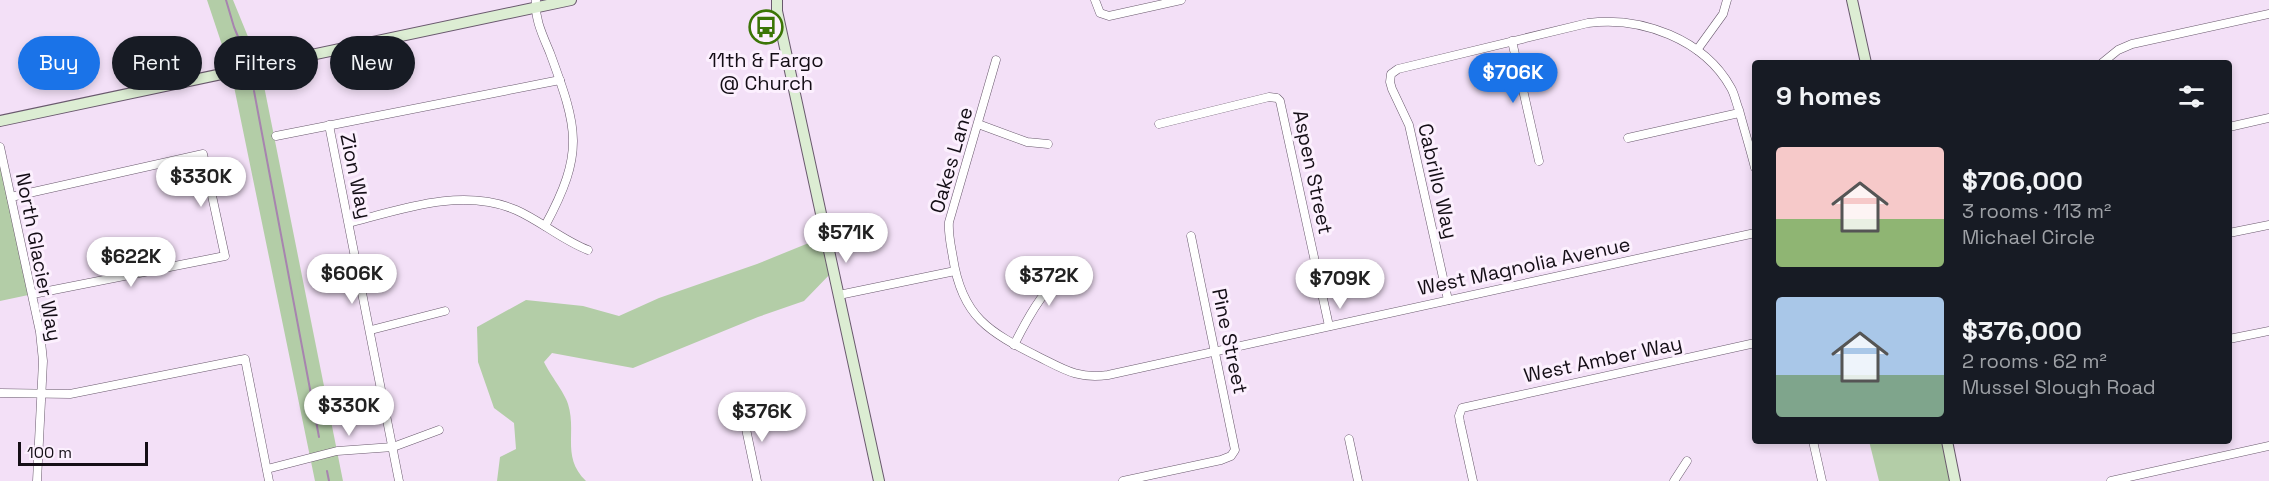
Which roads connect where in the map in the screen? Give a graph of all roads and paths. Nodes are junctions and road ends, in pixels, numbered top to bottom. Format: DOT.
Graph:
graph roads {
  1 [pos="572,0"];
  2 [pos="771,0"];
  3 [pos="1095,0"];
  4 [pos="1181,0"];
  5 [pos="1727,0"];
  6 [pos="1852,0"];
  7 [pos="534,3"];
  8 [pos="777,5"];
  9 [pos="2269,14"];
  10 [pos="1512,40"];
  11 [pos="1697,50"];
  12 [pos="996,60"];
  13 [pos="1865,60"];
  14 [pos="2106,60"];
  15 [pos="560,80"];
  16 [pos="1739,113"];
  17 [pos="2269,118"];
  18 [pos="0,121"];
  19 [pos="978,124"];
  20 [pos="1159,124"];
  21 [pos="328,125"];
  22 [pos="2232,126"];
  23 [pos="276,136"];
  24 [pos="1628,138"];
  25 [pos="1048,144"];
  26 [pos="0,147"];
  27 [pos="1752,158"];
  28 [pos="1539,161"];
  29 [pos="11,197"];
  30 [pos="349,223"];
  31 [pos="2269,225"];
  32 [pos="545,226"];
  33 [pos="2232,232"];
  34 [pos="1752,233"];
  35 [pos="1191,236"];
  36 [pos="588,250"];
  37 [pos="1077,261"];
  38 [pos="955,271"];
  39 [pos="33,294"];
  40 [pos="839,295"];
  41 [pos="1448,300"];
  42 [pos="445,311"];
  43 [pos="1329,326"];
  44 [pos="370,330"];
  45 [pos="2269,331"];
  46 [pos="2232,338"];
  47 [pos="1752,344"];
  48 [pos="1014,345"];
  49 [pos="1215,351"];
  50 [pos="0,393"];
  51 [pos="40,394"];
  52 [pos="742,411"];
  53 [pos="439,430"];
  54 [pos="1349,439"];
  55 [pos="1814,444"];
  56 [pos="1948,444"];
  57 [pos="2269,446"];
  58 [pos="393,447"];
  59 [pos="1687,461"];
  60 [pos="267,469"];
  61 [pos="38,481"];
  62 [pos="269,481"];
  63 [pos="399,481"];
  64 [pos="757,481"];
  65 [pos="879,481"];
  66 [pos="1123,481"];
  67 [pos="1358,481"];
  68 [pos="1473,481"];
  69 [pos="1674,481"];
  70 [pos="1822,481"];
  71 [pos="1955,481"];
  72 [pos="2111,481"];
  1 -- 7 [label="main road"];
  2 -- 8 [label="main road"];
  3 -- 4 [label="street"];
  5 -- 11 [label="street"];
  6 -- 13 [label="main road"];
  7 -- 15 [label="street"];
  7 -- 18 [label="main road"];
  8 -- 40 [label="main road"];
  9 -- 14 [label="street"];
  10 -- 11 [label="street"];
  10 -- 28 [label="street"];
  10 -- 41 [label="street, Cabrillo Way"];
  11 -- 16 [label="street"];
  12 -- 19 [label="street, Oakes Lane"];
  15 -- 21 [label="street"];
  15 -- 32 [label="street"];
  16 -- 24 [label="street"];
  16 -- 27 [label="street"];
  17 -- 22 [label="street"];
  19 -- 25 [label="street"];
  19 -- 38 [label="street, Oakes Lane"];
  20 -- 43 [label="street, Aspen Street"];
  21 -- 23 [label="street"];
  21 -- 30 [label="street, Zion Way"];
  26 -- 29 [label="street, North Glacier Way"];
  29 -- 39 [label="street, North Glacier Way"];
  29 -- 39 [label="street"];
  30 -- 32 [label="street"];
  30 -- 44 [label="street, Zion Way"];
  31 -- 33 [label="street"];
  32 -- 36 [label="street"];
  34 -- 41 [label="street, West Magnolia Avenue"];
  35 -- 49 [label="street, Pine Street"];
  37 -- 48 [label="street"];
  38 -- 40 [label="street"];
  38 -- 48 [label="street, West Magnolia Avenue"];
  39 -- 51 [label="street, North Glacier Way"];
  40 -- 65 [label="main road"];
  41 -- 43 [label="street, West Magnolia Avenue"];
  42 -- 44 [label="street"];
  43 -- 49 [label="street, West Magnolia Avenue"];
  44 -- 58 [label="street, Zion Way"];
  45 -- 46 [label="street"];
  47 -- 68 [label="street, West Amber Way"];
  48 -- 49 [label="street, West Magnolia Avenue"];
  49 -- 66 [label="street, Pine Street"];
  50 -- 51 [label="street"];
  51 -- 60 [label="street"];
  51 -- 61 [label="street, North Glacier Way"];
  52 -- 64 [label="street"];
  53 -- 58 [label="street"];
  54 -- 67 [label="street"];
  55 -- 70 [label="street"];
  56 -- 71 [label="main road"];
  57 -- 72 [label="street"];
  58 -- 60 [label="street"];
  58 -- 63 [label="street, Zion Way"];
  59 -- 69 [label="street"];
  60 -- 62 [label="street"];
}
